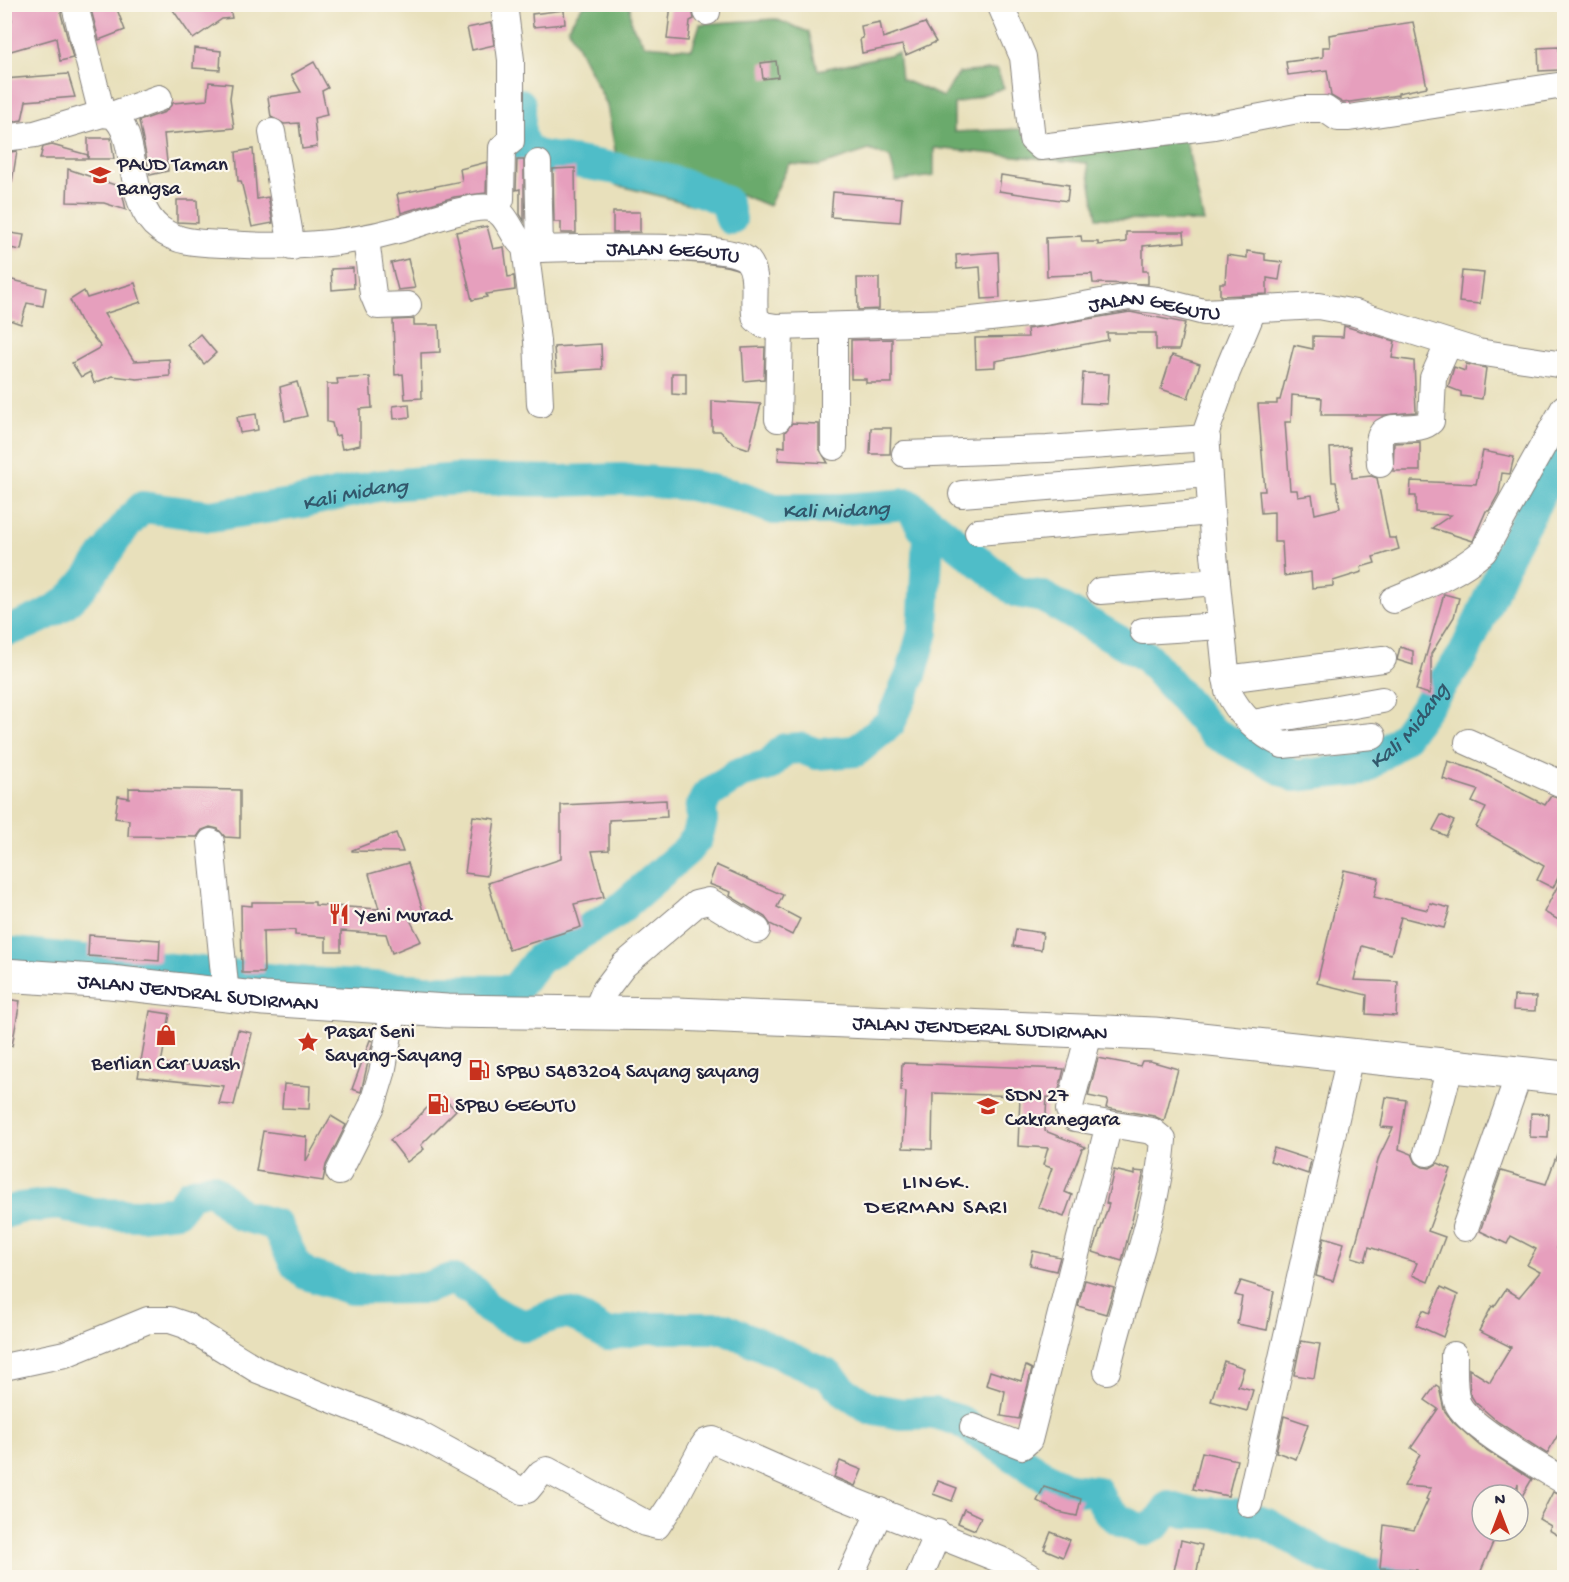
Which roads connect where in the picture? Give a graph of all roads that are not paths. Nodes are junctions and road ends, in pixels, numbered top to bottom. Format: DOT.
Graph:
graph roads {
  1 [pos="504,4"];
  2 [pos="1000,4"];
  3 [pos="76,10"];
  4 [pos="1564,85"];
  5 [pos="159,98"];
  6 [pos="107,114"];
  7 [pos="272,132"];
  8 [pos="4,138"];
  9 [pos="538,163"];
  10 [pos="496,210"];
  11 [pos="366,239"];
  12 [pos="292,247"];
  13 [pos="532,248"];
  14 [pos="408,305"];
  15 [pos="1253,310"];
  16 [pos="834,326"];
  17 [pos="780,327"];
  18 [pos="1448,345"];
  19 [pos="1564,365"];
  20 [pos="540,404"];
  21 [pos="1564,408"];
  22 [pos="778,419"];
  23 [pos="1207,438"];
  24 [pos="834,447"];
  25 [pos="906,454"];
  26 [pos="1380,464"];
  27 [pos="1208,474"];
  28 [pos="962,494"];
  29 [pos="1211,512"];
  30 [pos="978,532"];
  31 [pos="1217,582"];
  32 [pos="1100,591"];
  33 [pos="1393,600"];
  34 [pos="1221,626"];
  35 [pos="1143,631"];
  36 [pos="1383,659"];
  37 [pos="1226,679"];
  38 [pos="1382,700"];
  39 [pos="1253,723"];
  40 [pos="1373,736"];
  41 [pos="1468,742"];
  42 [pos="1564,785"];
  43 [pos="211,842"];
  44 [pos="757,930"];
  45 [pos="4,975"];
  46 [pos="225,980"];
  47 [pos="394,1007"];
  48 [pos="596,1011"];
  49 [pos="1090,1030"];
  50 [pos="1350,1056"];
  51 [pos="1450,1066"];
  52 [pos="1519,1074"];
  53 [pos="1564,1078"];
  54 [pos="1109,1124"];
  55 [pos="1426,1153"];
  56 [pos="339,1172"];
  57 [pos="1465,1228"];
  58 [pos="1454,1355"];
  59 [pos="4,1367"];
  60 [pos="1107,1371"];
  61 [pos="973,1427"];
  62 [pos="1564,1481"];
  63 [pos="1249,1504"];
  64 [pos="880,1512"];
  65 [pos="938,1533"];
  66 [pos="849,1578"];
  67 [pos="920,1578"];
  68 [pos="1032,1578"];
  1 -- 10 [label="street"];
  2 -- 4 [label="street"];
  3 -- 6 [label="street"];
  5 -- 6 [label="street"];
  6 -- 8 [label="street"];
  6 -- 12 [label="street"];
  7 -- 12 [label="street"];
  9 -- 13 [label="street"];
  10 -- 11 [label="street"];
  10 -- 13 [label="street"];
  11 -- 12 [label="street"];
  11 -- 14 [label="street"];
  13 -- 17 [label="street, JALAN GEGUTU"];
  13 -- 20 [label="street"];
  15 -- 16 [label="street, JALAN GEGUTU"];
  15 -- 18 [label="street, JALAN GEGUTU"];
  15 -- 23 [label="street"];
  16 -- 17 [label="street, JALAN GEGUTU"];
  16 -- 24 [label="street"];
  17 -- 22 [label="street"];
  18 -- 19 [label="street, JALAN GEGUTU"];
  18 -- 26 [label="street"];
  21 -- 33 [label="street"];
  23 -- 25 [label="street"];
  23 -- 27 [label="street"];
  27 -- 28 [label="street"];
  27 -- 29 [label="street"];
  29 -- 30 [label="street"];
  29 -- 31 [label="street"];
  31 -- 32 [label="street"];
  31 -- 34 [label="street"];
  34 -- 35 [label="street"];
  34 -- 37 [label="street"];
  36 -- 37 [label="street"];
  37 -- 39 [label="street"];
  38 -- 39 [label="street"];
  39 -- 40 [label="street"];
  41 -- 42 [label="street"];
  43 -- 46 [label="street"];
  44 -- 48 [label="street"];
  45 -- 46 [label="highway, JALAN JENDRAL SUDIRMAN"];
  46 -- 47 [label="highway, JALAN JENDRAL SUDIRMAN"];
  47 -- 48 [label="highway, JALAN JENDERAL SUDIRMAN"];
  47 -- 56 [label="street"];
  48 -- 49 [label="highway, JALAN JENDERAL SUDIRMAN"];
  49 -- 50 [label="highway, JALAN JENDERAL SUDIRMAN"];
  49 -- 54 [label="street"];
  50 -- 51 [label="highway, JALAN JENDERAL SUDIRMAN"];
  50 -- 63 [label="street"];
  51 -- 52 [label="highway, JALAN JENDERAL SUDIRMAN"];
  51 -- 55 [label="street"];
  52 -- 53 [label="highway, JALAN JENDERAL SUDIRMAN"];
  52 -- 57 [label="street"];
  54 -- 60 [label="street"];
  54 -- 61 [label="street"];
  58 -- 62 [label="street"];
  59 -- 64 [label="street"];
  64 -- 65 [label="street"];
  64 -- 66 [label="street"];
  65 -- 67 [label="street"];
  65 -- 68 [label="street"];
}
